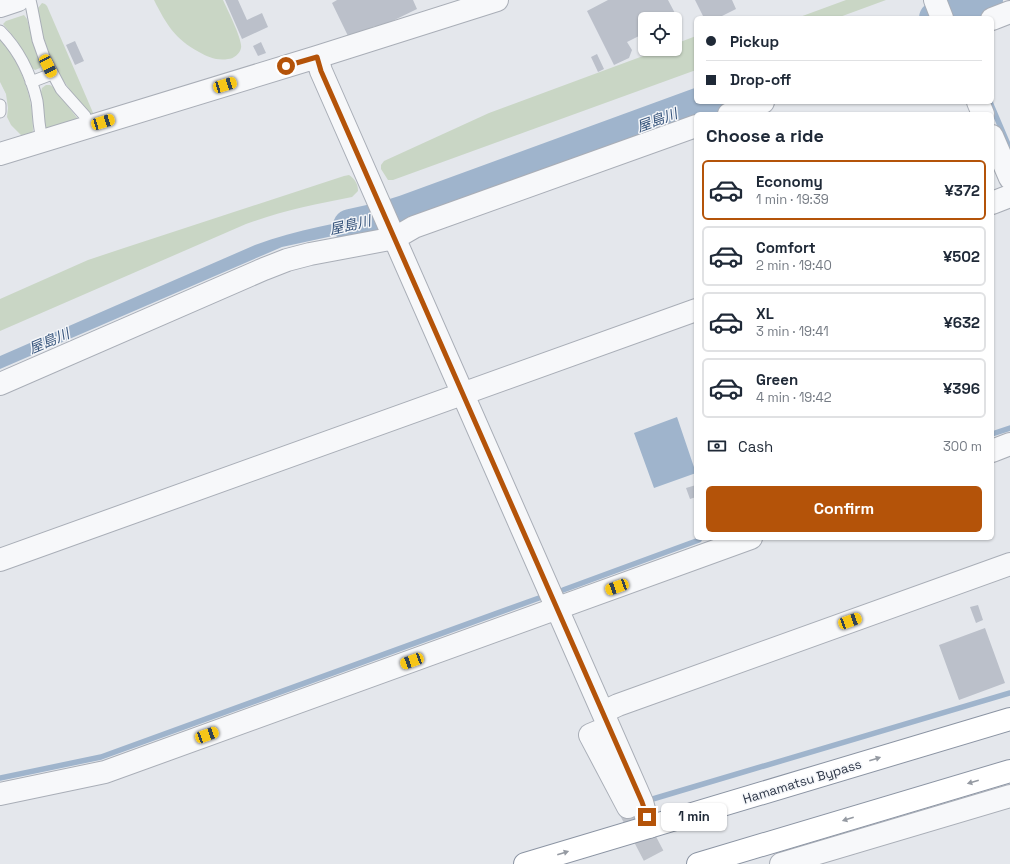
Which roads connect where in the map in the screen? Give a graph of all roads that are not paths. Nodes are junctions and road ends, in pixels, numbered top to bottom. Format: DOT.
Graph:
graph roads {
  1 [pos="18,0"];
  2 [pos="30,0"];
  3 [pos="498,0"];
  4 [pos="0,6"];
  5 [pos="1010,12"];
  6 [pos="994,18"];
  7 [pos="0,31"];
  8 [pos="317,57"];
  9 [pos="52,74"];
  10 [pos="31,82"];
  11 [pos="756,104"];
  12 [pos="0,105"];
  13 [pos="0,112"];
  14 [pos="734,112"];
  15 [pos="88,127"];
  16 [pos="694,127"];
  17 [pos="43,141"];
  18 [pos="994,141"];
  19 [pos="1,152"];
  20 [pos="1010,178"];
  21 [pos="1010,196"];
  22 [pos="994,202"];
  23 [pos="393,234"];
  24 [pos="694,311"];
  25 [pos="0,384"];
  26 [pos="463,394"];
  27 [pos="1010,444"];
  28 [pos="994,450"];
  29 [pos="745,540"];
  30 [pos="0,560"];
  31 [pos="1010,564"];
  32 [pos="557,608"];
  33 [pos="606,719"];
  34 [pos="1010,719"];
  35 [pos="1010,771"];
  36 [pos="0,794"];
  37 [pos="1010,796"];
  38 [pos="628,806"];
  39 [pos="650,827"];
  40 [pos="525,864"];
  41 [pos="698,864"];
  42 [pos="781,864"];
  1 -- 4 [label="street"];
  2 -- 9 [label="lane"];
  3 -- 8 [label="street"];
  5 -- 6 [label="street"];
  7 -- 10 [label="lane"];
  8 -- 15 [label="street"];
  8 -- 23 [label="street"];
  9 -- 10 [label="lane"];
  9 -- 15 [label="lane"];
  10 -- 17 [label="lane"];
  11 -- 14 [label="street"];
  12 -- 13 [label="lane"];
  15 -- 17 [label="street"];
  16 -- 23 [label="street"];
  17 -- 19 [label="street"];
  18 -- 20 [label="street"];
  21 -- 22 [label="street"];
  23 -- 25 [label="street"];
  23 -- 26 [label="street"];
  24 -- 26 [label="street"];
  26 -- 30 [label="street"];
  26 -- 32 [label="street"];
  27 -- 28 [label="street"];
  29 -- 32 [label="street"];
  31 -- 33 [label="street"];
  32 -- 33 [label="street"];
  32 -- 36 [label="street"];
  33 -- 38 [label="street"];
  33 -- 39 [label="street"];
  39 -- 34 [label="highway, Hamamatsu Bypass, one-way"];
  35 -- 41 [label="highway, one-way"];
  37 -- 42 [label="street"];
  40 -- 39 [label="highway, Hamamatsu Bypass, one-way"];
}
